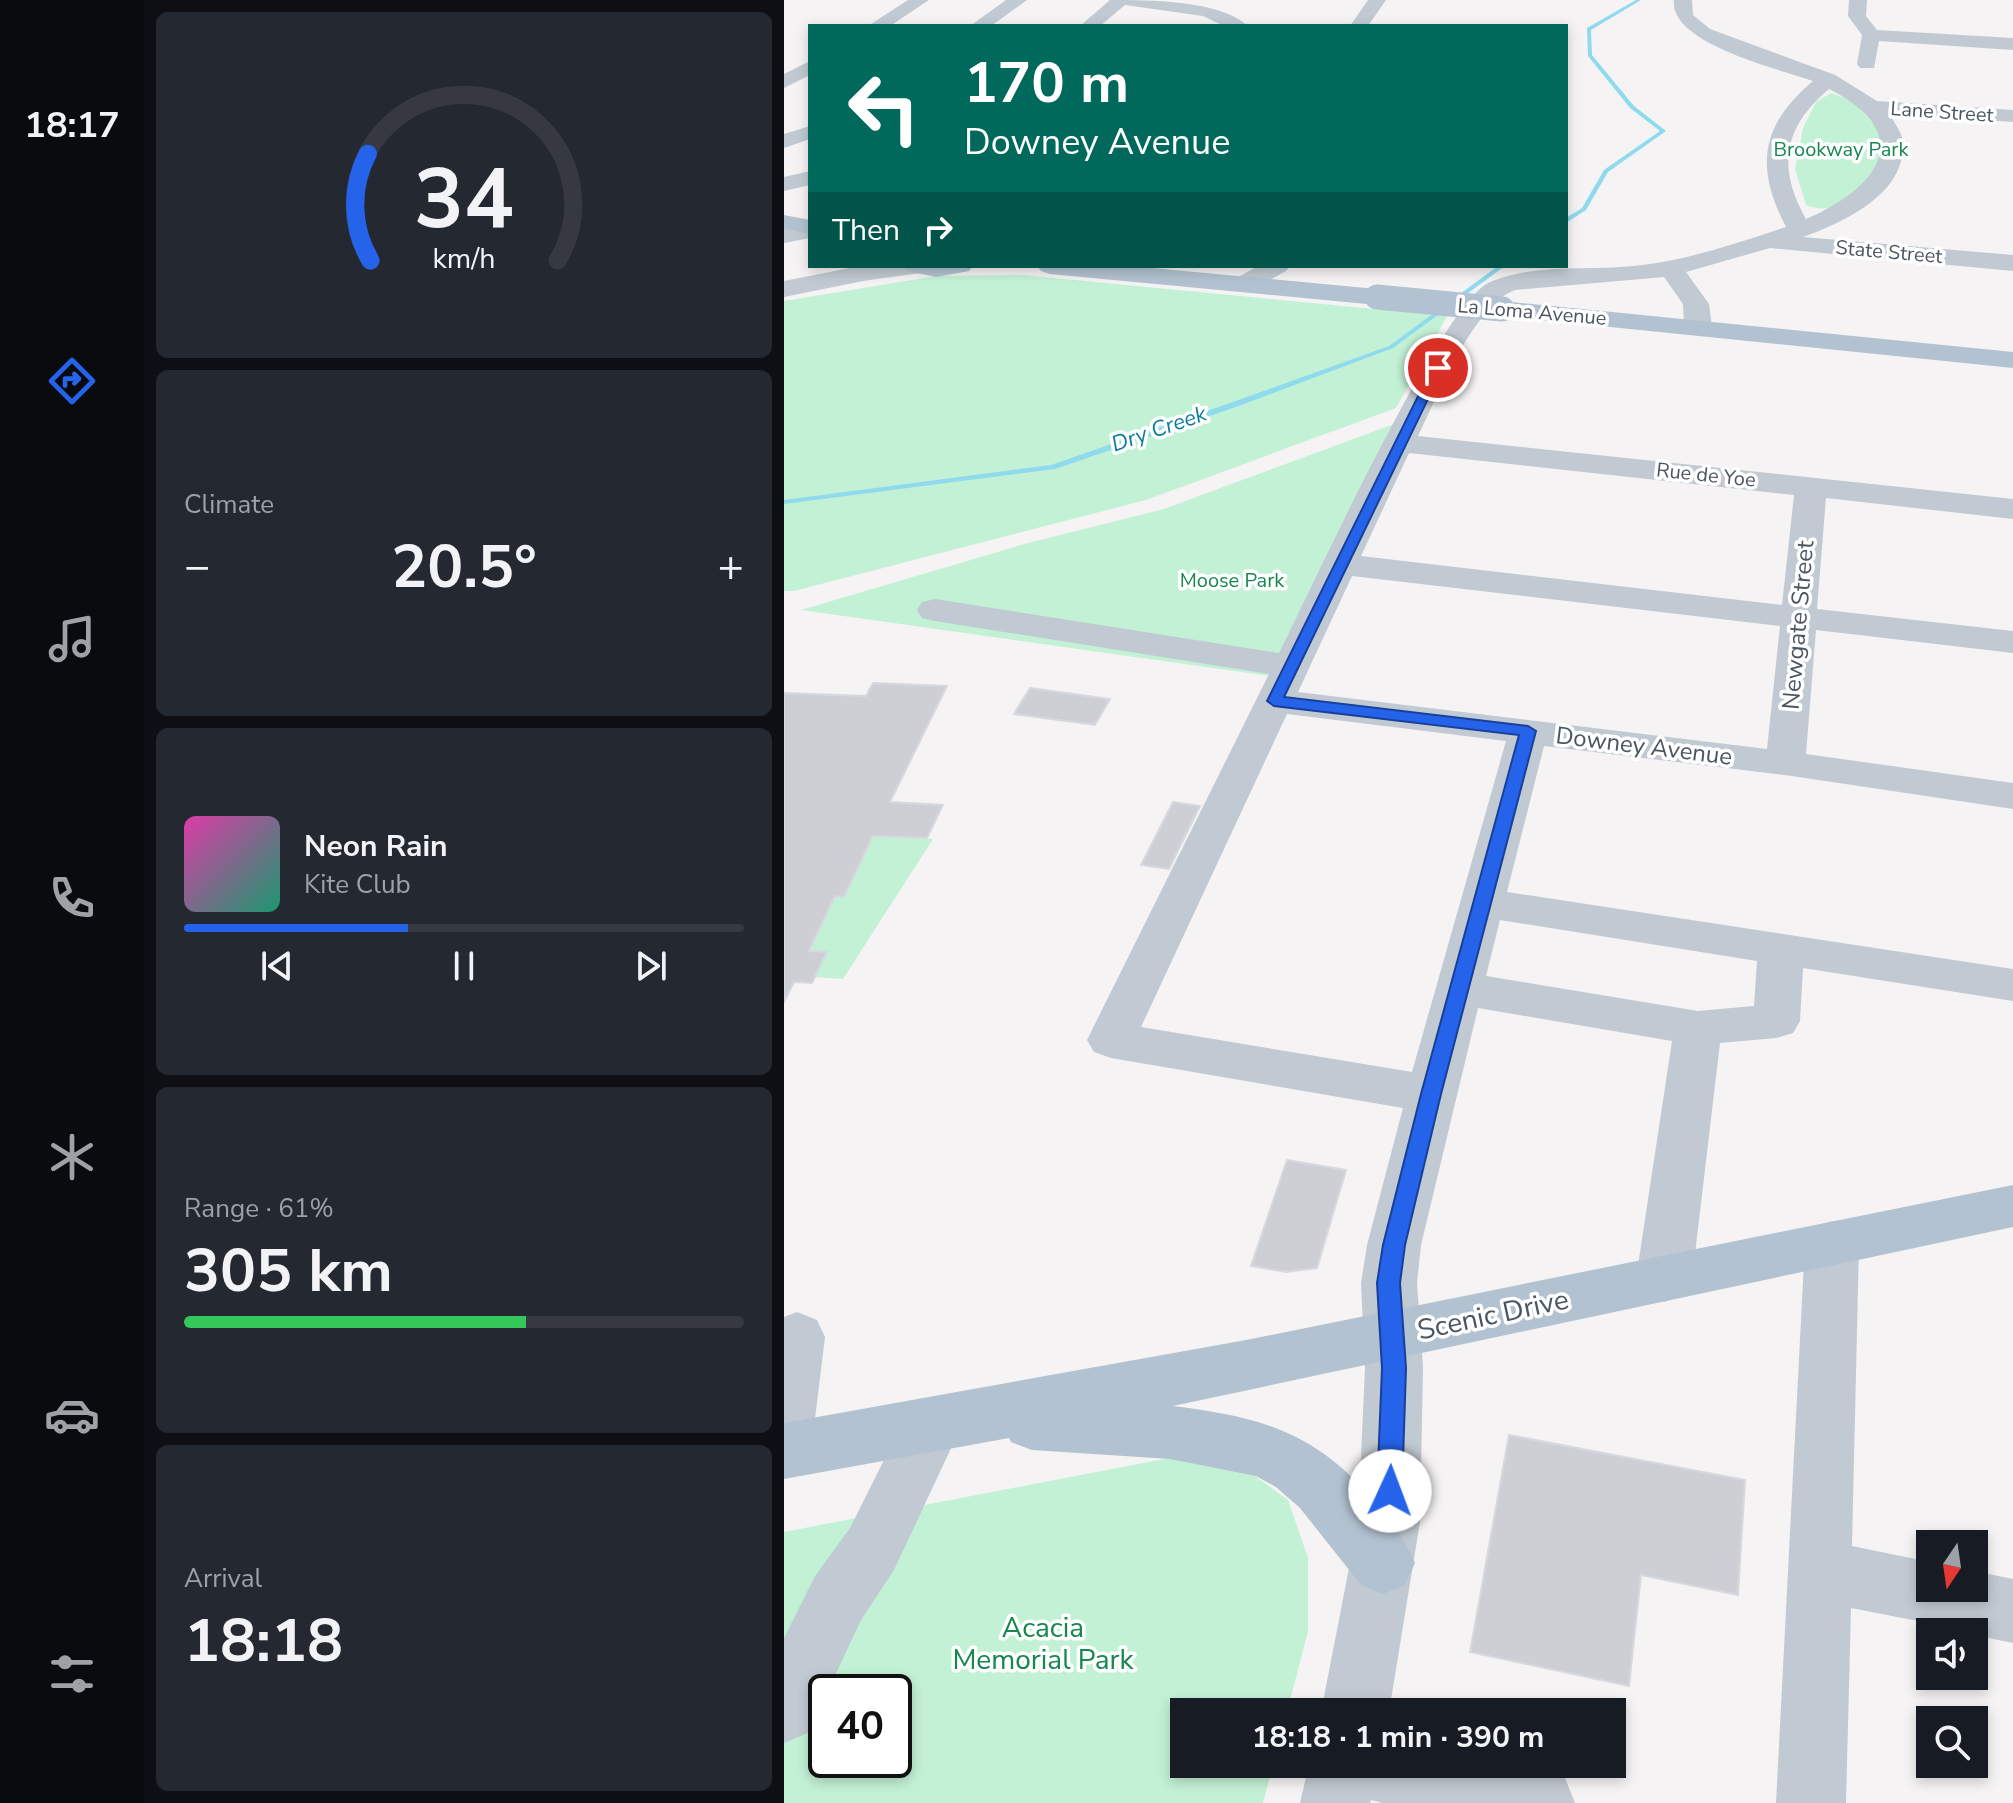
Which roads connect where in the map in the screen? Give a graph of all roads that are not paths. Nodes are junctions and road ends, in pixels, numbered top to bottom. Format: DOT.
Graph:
graph roads {
  1 [pos="920,0"];
  2 [pos="1018,0"];
  3 [pos="1123,0"];
  4 [pos="1377,0"];
  5 [pos="1683,0"];
  6 [pos="1858,0"];
  7 [pos="1233,3"];
  8 [pos="1204,11"];
  9 [pos="880,24"];
  10 [pos="982,24"];
  11 [pos="1092,24"];
  12 [pos="1186,24"];
  13 [pos="1234,24"];
  14 [pos="1360,24"];
  15 [pos="1871,35"];
  16 [pos="2013,44"];
  17 [pos="784,60"];
  18 [pos="808,64"];
  19 [pos="808,65"];
  20 [pos="1828,79"];
  21 [pos="784,82"];
  22 [pos="1867,104"];
  23 [pos="2013,116"];
  24 [pos="808,133"];
  25 [pos="784,142"];
  26 [pos="808,178"];
  27 [pos="784,184"];
  28 [pos="784,222"];
  29 [pos="808,228"];
  30 [pos="808,230"];
  31 [pos="1800,230"];
  32 [pos="784,236"];
  33 [pos="1765,241"];
  34 [pos="2013,263"];
  35 [pos="1094,268"];
  36 [pos="1273,268"];
  37 [pos="873,269"];
  38 [pos="1671,269"];
  39 [pos="1242,285"];
  40 [pos="784,289"];
  41 [pos="1698,327"];
  42 [pos="2013,360"];
  43 [pos="1399,443"];
  44 [pos="1811,486"];
  45 [pos="2013,509"];
  46 [pos="1340,564"];
  47 [pos="935,610"];
  48 [pos="1799,617"];
  49 [pos="2013,642"];
  50 [pos="1283,683"];
  51 [pos="1528,731"];
  52 [pos="1785,763"];
  53 [pos="2013,796"];
  54 [pos="1483,903"];
  55 [pos="1781,949"];
  56 [pos="2013,985"];
  57 [pos="1460,988"];
  58 [pos="1698,1028"];
  59 [pos="1431,1094"];
  60 [pos="2013,1206"];
  61 [pos="1832,1243"];
  62 [pos="1664,1279"];
  63 [pos="1390,1336"];
  64 [pos="797,1337"];
  65 [pos="954,1423"];
  66 [pos="784,1427"];
  67 [pos="784,1451"];
  68 [pos="1383,1563"];
  69 [pos="1819,1570"];
  70 [pos="2013,1611"];
  71 [pos="1358,1698"];
  72 [pos="784,1709"];
  73 [pos="1341,1778"];
  74 [pos="1404,1778"];
  75 [pos="1446,1793"];
  76 [pos="1335,1803"];
  77 [pos="1540,1803"];
  78 [pos="1811,1803"];
  1 -- 9 [label="street"];
  2 -- 10 [label="street"];
  3 -- 8 [label="street"];
  3 -- 11 [label="street"];
  4 -- 14 [label="street"];
  5 -- 20 [label="street"];
  6 -- 15 [label="street"];
  7 -- 8 [label="street"];
  8 -- 12 [label="street"];
  8 -- 13 [label="street"];
  15 -- 16 [label="street"];
  15 -- 22 [label="street"];
  17 -- 18 [label="street"];
  19 -- 21 [label="street"];
  20 -- 22 [label="street"];
  20 -- 31 [label="street"];
  22 -- 23 [label="street, Lane Street"];
  22 -- 31 [label="street"];
  24 -- 25 [label="street"];
  26 -- 27 [label="street"];
  28 -- 29 [label="main road"];
  30 -- 32 [label="street"];
  31 -- 33 [label="street"];
  33 -- 34 [label="street, State Street"];
  33 -- 38 [label="street"];
  35 -- 39 [label="main road, La Loma Avenue"];
  36 -- 39 [label="street"];
  37 -- 40 [label="street"];
  38 -- 41 [label="street"];
  38 -- 43 [label="street"];
  39 -- 41 [label="main road, La Loma Avenue, bridge"];
  41 -- 42 [label="main road, La Loma Avenue"];
  43 -- 44 [label="street, Rue de Yoe"];
  43 -- 46 [label="street"];
  44 -- 45 [label="street, Rue de Yoe"];
  44 -- 48 [label="street, Newgate Street"];
  46 -- 48 [label="street"];
  46 -- 50 [label="street"];
  47 -- 50 [label="street, Downey Avenue"];
  48 -- 49 [label="street"];
  48 -- 52 [label="street, Newgate Street"];
  50 -- 51 [label="street, Downey Avenue"];
  50 -- 59 [label="street"];
  51 -- 52 [label="street, Downey Avenue"];
  51 -- 54 [label="street"];
  52 -- 53 [label="street, Downey Avenue"];
  54 -- 55 [label="street"];
  54 -- 57 [label="street"];
  55 -- 56 [label="street"];
  55 -- 58 [label="street"];
  57 -- 58 [label="street"];
  57 -- 59 [label="street"];
  58 -- 62 [label="street"];
  59 -- 63 [label="street"];
  60 -- 61 [label="main road, Scenic Drive"];
  61 -- 62 [label="main road, Scenic Drive"];
  61 -- 69 [label="street"];
  62 -- 63 [label="main road, Scenic Drive"];
  63 -- 65 [label="main road, Scenic Drive"];
  63 -- 68 [label="street"];
  64 -- 66 [label="street"];
  65 -- 67 [label="main road, Scenic Drive"];
  65 -- 68 [label="main road"];
  65 -- 72 [label="street"];
  68 -- 71 [label="street"];
  69 -- 70 [label="street"];
  69 -- 78 [label="street"];
  73 -- 76 [label="street"];
  74 -- 75 [label="street"];
  75 -- 77 [label="street"];
}
